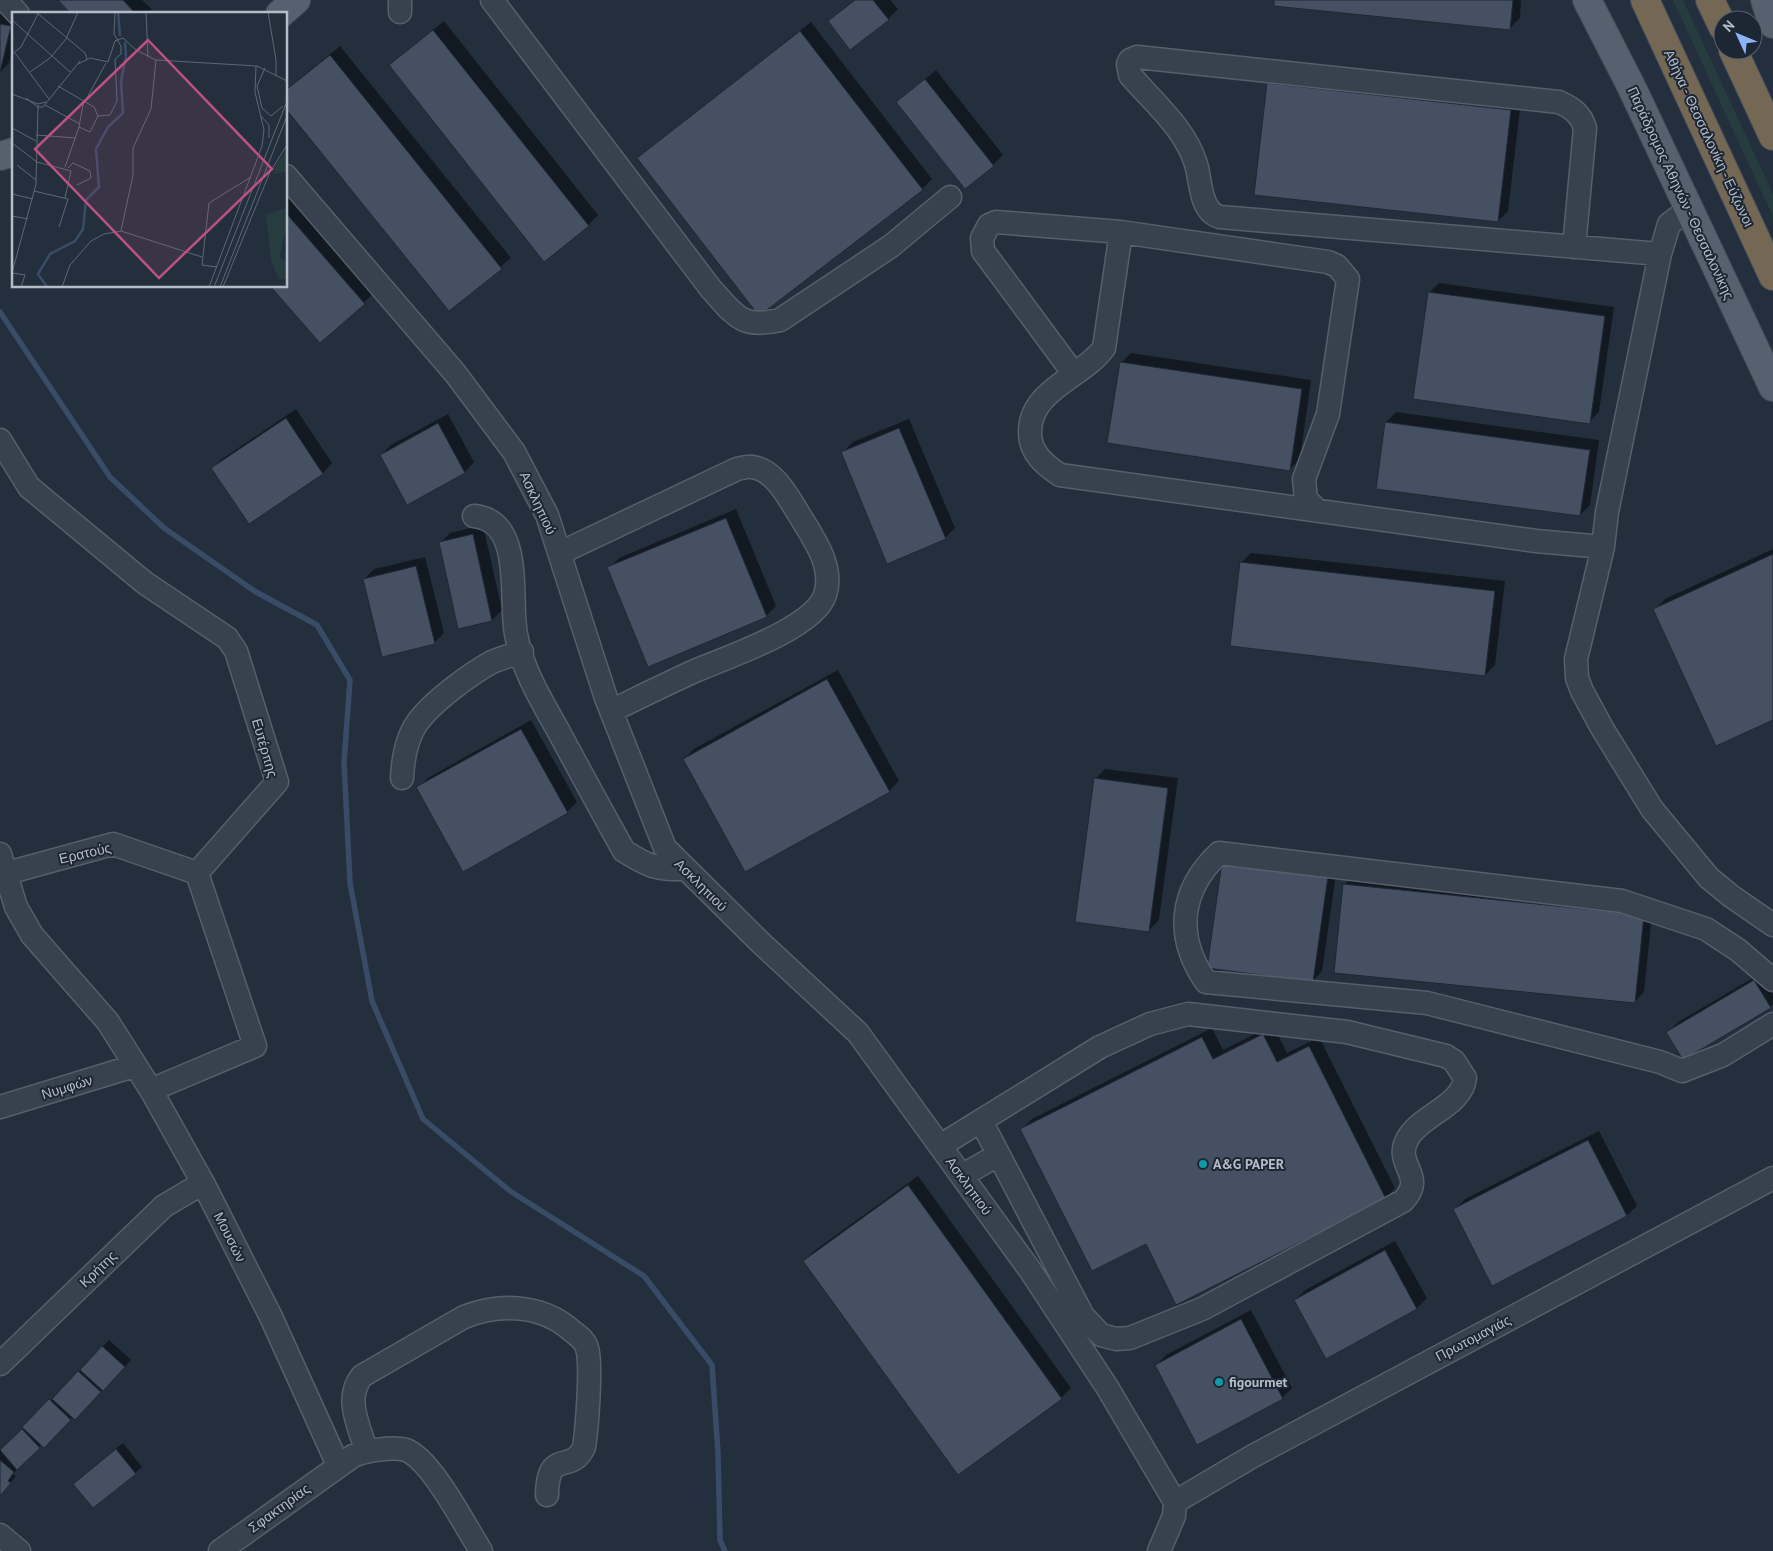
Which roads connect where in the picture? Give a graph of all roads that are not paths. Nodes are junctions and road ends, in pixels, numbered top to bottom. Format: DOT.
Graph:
graph roads {
  1 [pos="5,0"];
  2 [pos="296,0"];
  3 [pos="492,0"];
  4 [pos="1587,0"];
  5 [pos="1645,0"];
  6 [pos="1765,0"];
  7 [pos="16,12"];
  8 [pos="282,12"];
  9 [pos="1773,24"];
  10 [pos="1739,60"];
  11 [pos="1773,136"];
  12 [pos="288,178"];
  13 [pos="950,197"];
  14 [pos="1689,208"];
  15 [pos="1121,232"];
  16 [pos="1574,247"];
  17 [pos="1660,254"];
  18 [pos="1773,276"];
  19 [pos="1074,374"];
  20 [pos="1773,386"];
  21 [pos="0,440"];
  22 [pos="1317,510"];
  23 [pos="474,516"];
  24 [pos="1603,547"];
  25 [pos="560,553"];
  26 [pos="522,652"];
  27 [pos="611,711"];
  28 [pos="402,778"];
  29 [pos="2,868"];
  30 [pos="685,869"];
  31 [pos="197,873"];
  32 [pos="1773,925"];
  33 [pos="1773,980"];
  34 [pos="1773,1024"];
  35 [pos="134,1066"];
  36 [pos="151,1090"];
  37 [pos="0,1107"];
  38 [pos="981,1121"];
  39 [pos="940,1146"];
  40 [pos="998,1155"];
  41 [pos="963,1175"];
  42 [pos="1773,1178"];
  43 [pos="203,1183"];
  44 [pos="0,1364"];
  45 [pos="366,1450"];
  46 [pos="338,1465"];
  47 [pos="547,1495"];
  48 [pos="1175,1502"];
  49 [pos="0,1535"];
  50 [pos="19,1551"];
  51 [pos="220,1551"];
  52 [pos="481,1551"];
  53 [pos="1159,1551"];
  1 -- 7 [label="street"];
  2 -- 8 [label="main road"];
  3 -- 13 [label="street"];
  4 -- 14 [label="main road, Παράδρομος Αθηνών - Θεσσαλονίκης"];
  5 -- 18 [label="highway, Αθήνα - Θεσσαλονίκη - Εύζωνοι"];
  6 -- 9 [label="main road"];
  10 -- 11 [label="highway"];
  12 -- 25 [label="street, Ασκληπιού"];
  14 -- 17 [label="street"];
  14 -- 20 [label="main road, Παράδρομος Αθηνών - Θεσσαλονίκης"];
  15 -- 19 [label="street"];
  15 -- 19 [label="street"];
  15 -- 22 [label="street"];
  16 -- 16 [label="street"];
  16 -- 17 [label="street"];
  17 -- 24 [label="street"];
  19 -- 22 [label="street"];
  21 -- 31 [label="street, Ευτέρπης"];
  22 -- 24 [label="street"];
  23 -- 26 [label="street"];
  24 -- 32 [label="street"];
  25 -- 27 [label="street, Ασκληπιού"];
  25 -- 27 [label="street"];
  26 -- 28 [label="street"];
  26 -- 30 [label="street"];
  27 -- 30 [label="street, Ασκληπιού"];
  29 -- 31 [label="street, Ερατούς"];
  29 -- 35 [label="street, Μουσών"];
  30 -- 39 [label="street, Ασκληπιού"];
  31 -- 36 [label="street"];
  33 -- 34 [label="street"];
  35 -- 36 [label="street, Μουσών"];
  35 -- 37 [label="street, Νυμφών"];
  36 -- 43 [label="street, Μουσών"];
  38 -- 39 [label="street"];
  38 -- 40 [label="street"];
  38 -- 40 [label="street"];
  39 -- 41 [label="street, Ασκληπιού"];
  40 -- 41 [label="street"];
  41 -- 48 [label="street, Ασκληπιού"];
  42 -- 48 [label="street, Πρωτομαγιάς"];
  43 -- 44 [label="street, Κρήτης"];
  43 -- 46 [label="street, Μουσών"];
  45 -- 46 [label="street"];
  45 -- 47 [label="street"];
  45 -- 52 [label="street"];
  46 -- 51 [label="street, Σφακτηρίας"];
  48 -- 53 [label="street"];
  49 -- 50 [label="street"];
}
